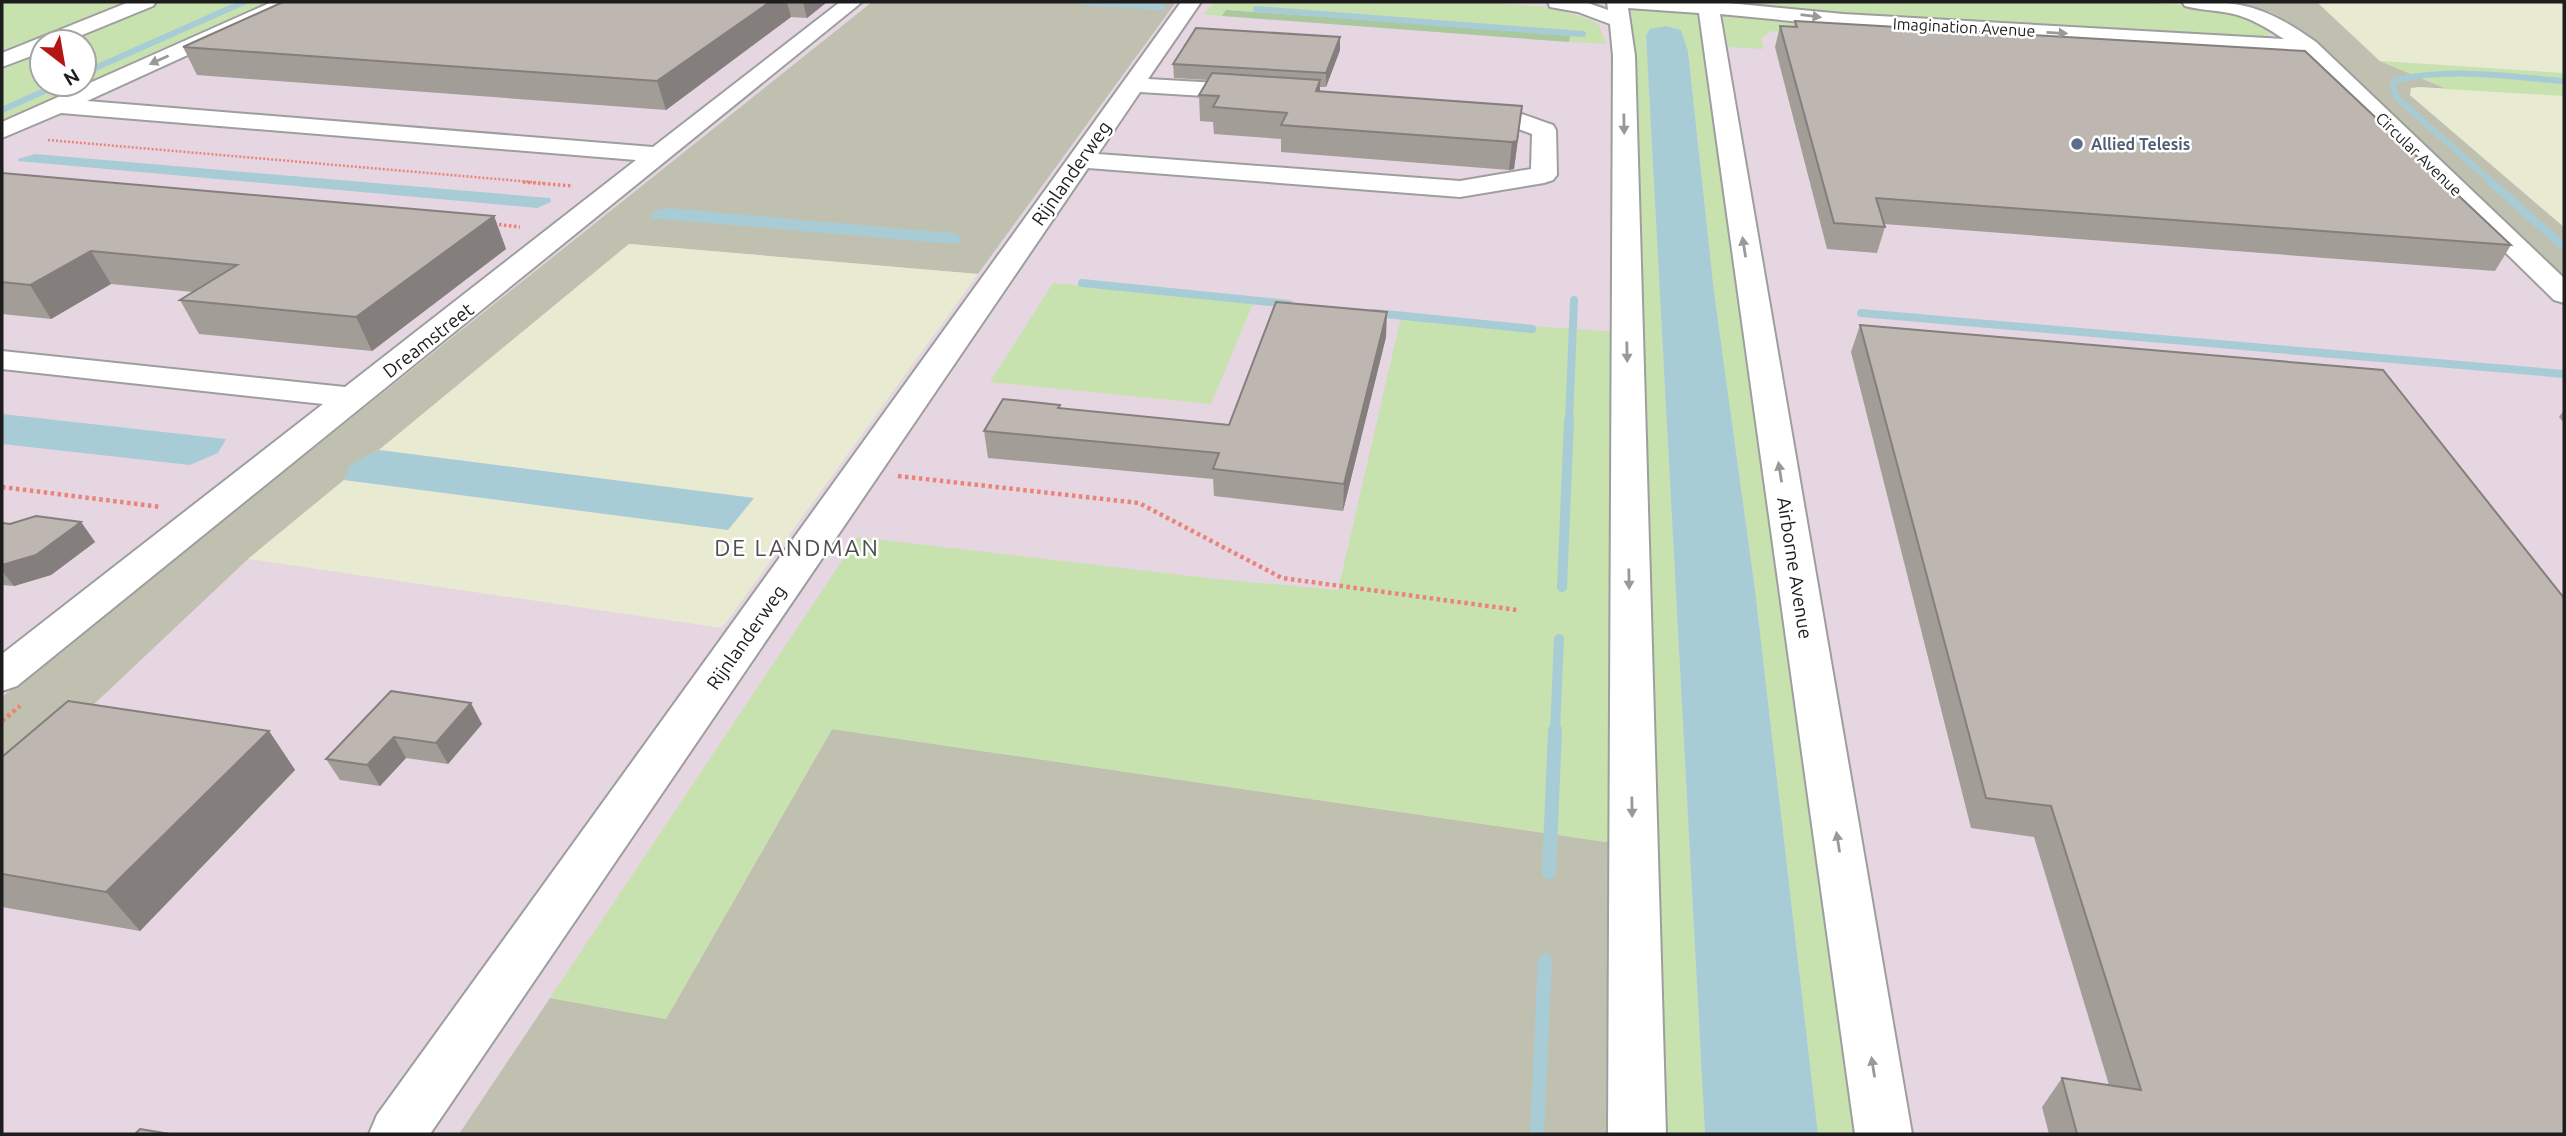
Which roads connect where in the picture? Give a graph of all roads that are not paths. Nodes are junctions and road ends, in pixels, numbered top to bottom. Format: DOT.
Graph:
graph roads {
  1 [pos="146,2"];
  2 [pos="288,2"];
  3 [pos="852,2"];
  4 [pos="1191,2"];
  5 [pos="1531,2"];
  6 [pos="1562,2"];
  7 [pos="2192,2"];
  8 [pos="1709,4"];
  9 [pos="1620,8"];
  10 [pos="82,28"];
  11 [pos="2308,47"];
  12 [pos="28,50"];
  13 [pos="2,61"];
  14 [pos="1133,85"];
  15 [pos="1280,94"];
  16 [pos="57,106"];
  17 [pos="1451,112"];
  18 [pos="5,127"];
  19 [pos="661,155"];
  20 [pos="1080,160"];
  21 [pos="2564,294"];
  22 [pos="2,360"];
  23 [pos="354,398"];
  24 [pos="2,676"];
  25 [pos="397,1134"];
  26 [pos="1637,1134"];
  27 [pos="1884,1134"];
  1 -- 10 [label="street"];
  2 -- 16 [label="street, one-way"];
  3 -- 19 [label="street, Dreamstreet"];
  4 -- 14 [label="street, Rijnlanderweg"];
  5 -- 6 [label="street"];
  6 -- 9 [label="street"];
  7 -- 11 [label="street, Circular Avenue"];
  8 -- 9 [label="street, Imagination Avenue"];
  8 -- 11 [label="street, Imagination Avenue, one-way"];
  27 -- 8 [label="street, Airborne Avenue, one-way"];
  9 -- 26 [label="street, one-way"];
  11 -- 21 [label="street, Circular Avenue"];
  12 -- 13 [label="street"];
  14 -- 15 [label="street"];
  14 -- 20 [label="street, Rijnlanderweg"];
  16 -- 18 [label="street"];
  16 -- 19 [label="street"];
  17 -- 20 [label="street"];
  19 -- 23 [label="street, Dreamstreet"];
  20 -- 25 [label="street, Rijnlanderweg"];
  22 -- 23 [label="street"];
  23 -- 24 [label="street, Dreamstreet"];
}
